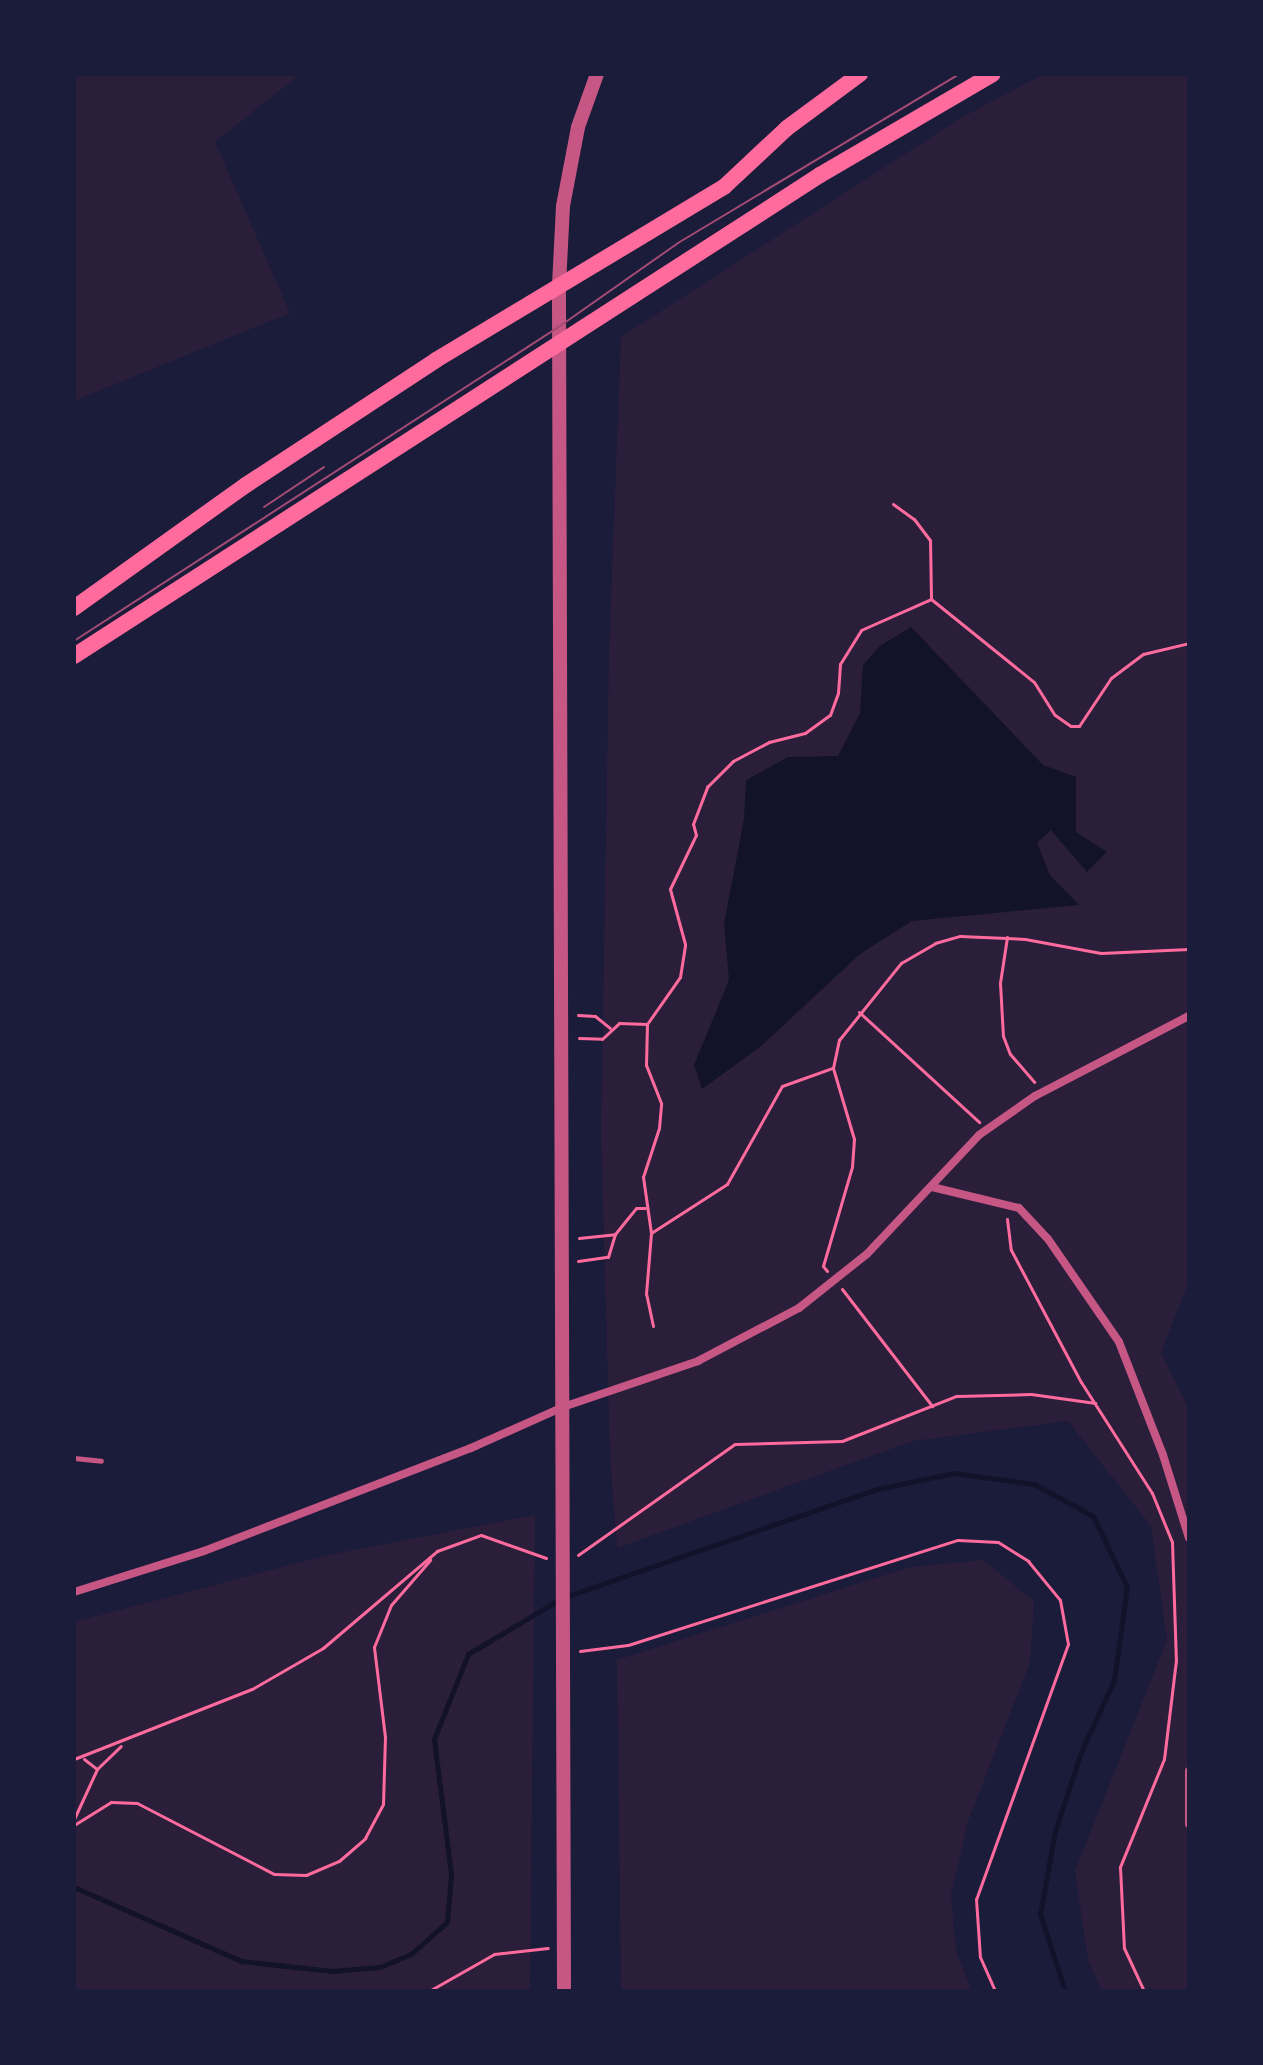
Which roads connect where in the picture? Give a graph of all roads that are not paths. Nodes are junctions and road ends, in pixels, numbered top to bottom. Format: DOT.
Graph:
graph roads {
  1 [pos="597,74"];
  2 [pos="860,74"];
  3 [pos="993,74"];
  4 [pos="559,285"];
  5 [pos="560,347"];
  6 [pos="74,608"];
  7 [pos="74,656"];
  8 [pos="1189,1016"];
  9 [pos="932,1187"];
  10 [pos="563,1407"];
  11 [pos="74,1458"];
  12 [pos="101,1461"];
  13 [pos="1189,1538"];
  14 [pos="74,1592"];
  15 [pos="1189,1771"];
  16 [pos="1189,1824"];
  17 [pos="564,1991"];
  1 -- 4 [label="street"];
  2 -- 4 [label="main road"];
  3 -- 5 [label="main road"];
  4 -- 5 [label="street"];
  4 -- 6 [label="main road"];
  5 -- 7 [label="main road"];
  5 -- 10 [label="street"];
  8 -- 9 [label="street"];
  9 -- 10 [label="street"];
  9 -- 13 [label="street"];
  10 -- 14 [label="street"];
  10 -- 17 [label="street"];
  11 -- 12 [label="lane"];
  15 -- 16 [label="street"];
}
